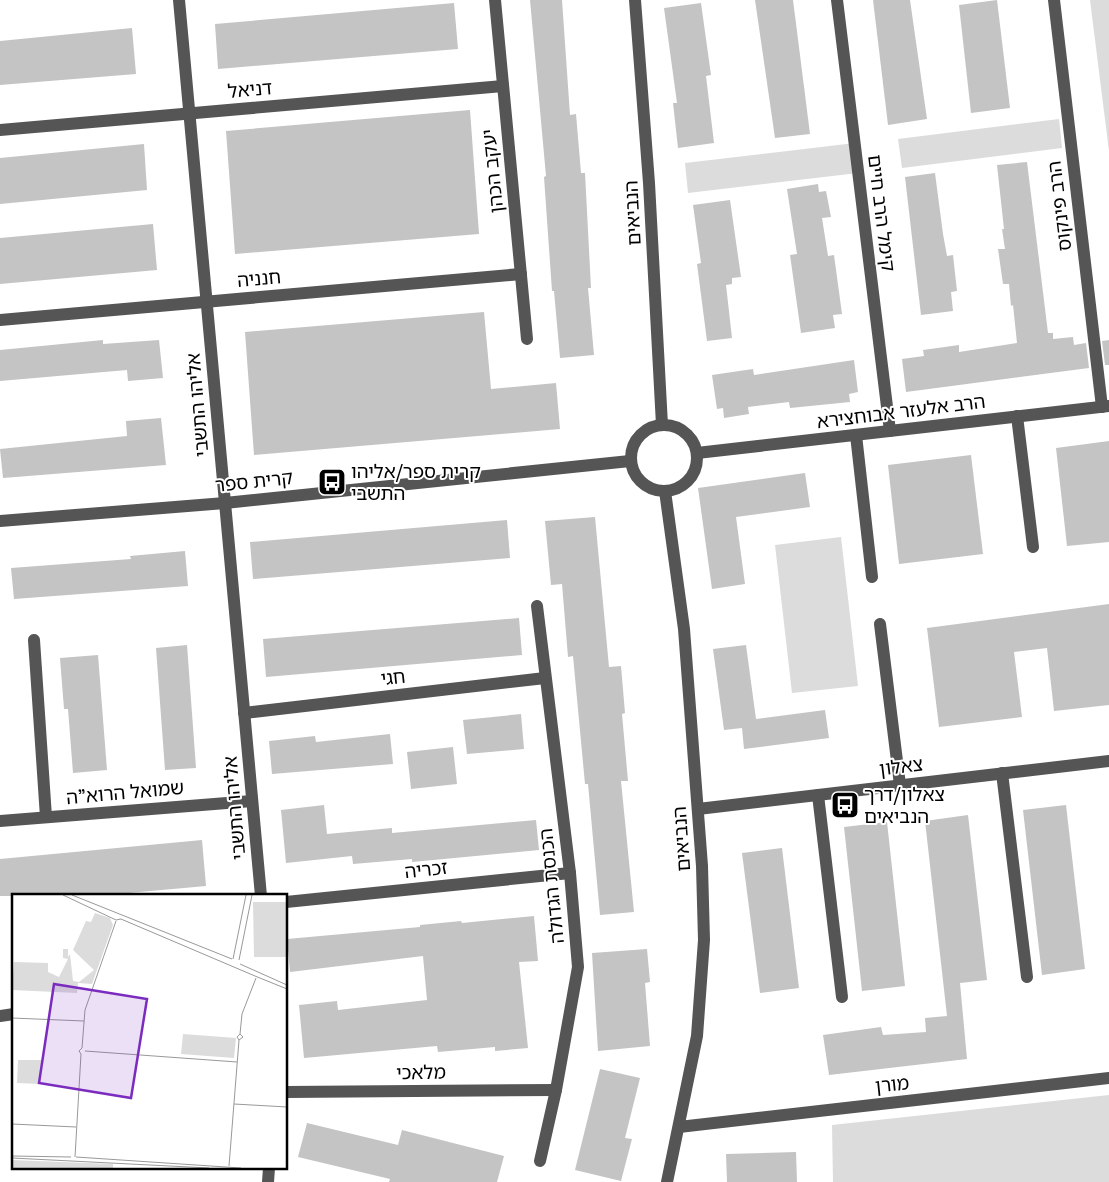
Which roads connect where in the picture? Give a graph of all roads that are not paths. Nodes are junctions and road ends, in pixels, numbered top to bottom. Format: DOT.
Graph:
graph roads {
  1 [pos="179,0"];
  2 [pos="495,0"];
  3 [pos="635,0"];
  4 [pos="837,0"];
  5 [pos="1054,0"];
  6 [pos="503,86"];
  7 [pos="189,114"];
  8 [pos="0,130"];
  9 [pos="521,274"];
  10 [pos="207,302"];
  11 [pos="0,320"];
  12 [pos="528,339"];
  13 [pos="1106,406"];
  14 [pos="1017,416"];
  15 [pos="662,424"];
  16 [pos="890,431"];
  17 [pos="856,435"];
  18 [pos="697,453"];
  19 [pos="630,461"];
  20 [pos="665,491"];
  21 [pos="225,502"];
  22 [pos="0,521"];
  23 [pos="1033,547"];
  24 [pos="872,577"];
  25 [pos="537,606"];
  26 [pos="880,624"];
  27 [pos="34,640"];
  28 [pos="545,678"];
  29 [pos="244,713"];
  30 [pos="1109,760"];
  31 [pos="1002,773"];
  32 [pos="900,785"];
  33 [pos="818,795"];
  34 [pos="252,801"];
  35 [pos="698,809"];
  36 [pos="46,817"];
  37 [pos="0,821"];
  38 [pos="570,874"];
  39 [pos="261,894"];
  40 [pos="288,902"];
  41 [pos="1027,977"];
  42 [pos="842,997"];
  43 [pos="1109,1078"];
  44 [pos="556,1090"];
  45 [pos="288,1092"];
  46 [pos="679,1126"];
  47 [pos="540,1160"];
  48 [pos="667,1182"];
  1 -- 7 [label="street, אליהו התשבי"];
  2 -- 6 [label="street, יעקב הכהן"];
  3 -- 15 [label="street, הנביאים"];
  4 -- 16 [label="street, קימל הרב חיים"];
  5 -- 13 [label="street, הרב פינקוס"];
  6 -- 7 [label="street, דניאל"];
  6 -- 9 [label="street, יעקב הכהן"];
  7 -- 8 [label="street, דניאל"];
  7 -- 10 [label="street, אליהו התשבי"];
  9 -- 10 [label="street, חנניה"];
  9 -- 12 [label="street, יעקב הכהן"];
  10 -- 11 [label="street, חנניה"];
  10 -- 21 [label="street, אליהו התשבי"];
  13 -- 14 [label="street, הרב אלעזר אבוחצירא"];
  14 -- 16 [label="street, הרב אלעזר אבוחצירא"];
  14 -- 23 [label="street"];
  15 -- 18 [label="street"];
  15 -- 19 [label="street"];
  16 -- 17 [label="street, הרב אלעזר אבוחצירא"];
  17 -- 18 [label="street, הרב אלעזר אבוחצירא"];
  17 -- 24 [label="street"];
  18 -- 20 [label="street"];
  19 -- 20 [label="street"];
  19 -- 21 [label="street, קרית ספר"];
  20 -- 35 [label="street, הנביאים"];
  21 -- 22 [label="street, קרית ספר"];
  21 -- 29 [label="street, אליהו התשבי"];
  25 -- 28 [label="street, הכנסת הגדולה"];
  26 -- 32 [label="street"];
  27 -- 36 [label="street"];
  28 -- 29 [label="street, חגי"];
  28 -- 38 [label="street, הכנסת הגדולה"];
  29 -- 34 [label="street, אליהו התשבי"];
  30 -- 31 [label="street, צאלון"];
  31 -- 32 [label="street, צאלון"];
  31 -- 41 [label="street"];
  32 -- 33 [label="street, צאלון"];
  33 -- 35 [label="street, צאלון"];
  33 -- 42 [label="street"];
  34 -- 36 [label="street, שמואל הרוא\"ה"];
  34 -- 39 [label="street, אליהו התשבי"];
  35 -- 46 [label="street, הנביאים"];
  36 -- 37 [label="street, שמואל הרוא\"ה"];
  38 -- 40 [label="street, זכריה"];
  38 -- 44 [label="street, הכנסת הגדולה"];
  43 -- 46 [label="street, מורן"];
  44 -- 45 [label="street, מלאכי"];
  44 -- 47 [label="street, הכנסת הגדולה"];
  46 -- 48 [label="street, הנביאים"];
}
